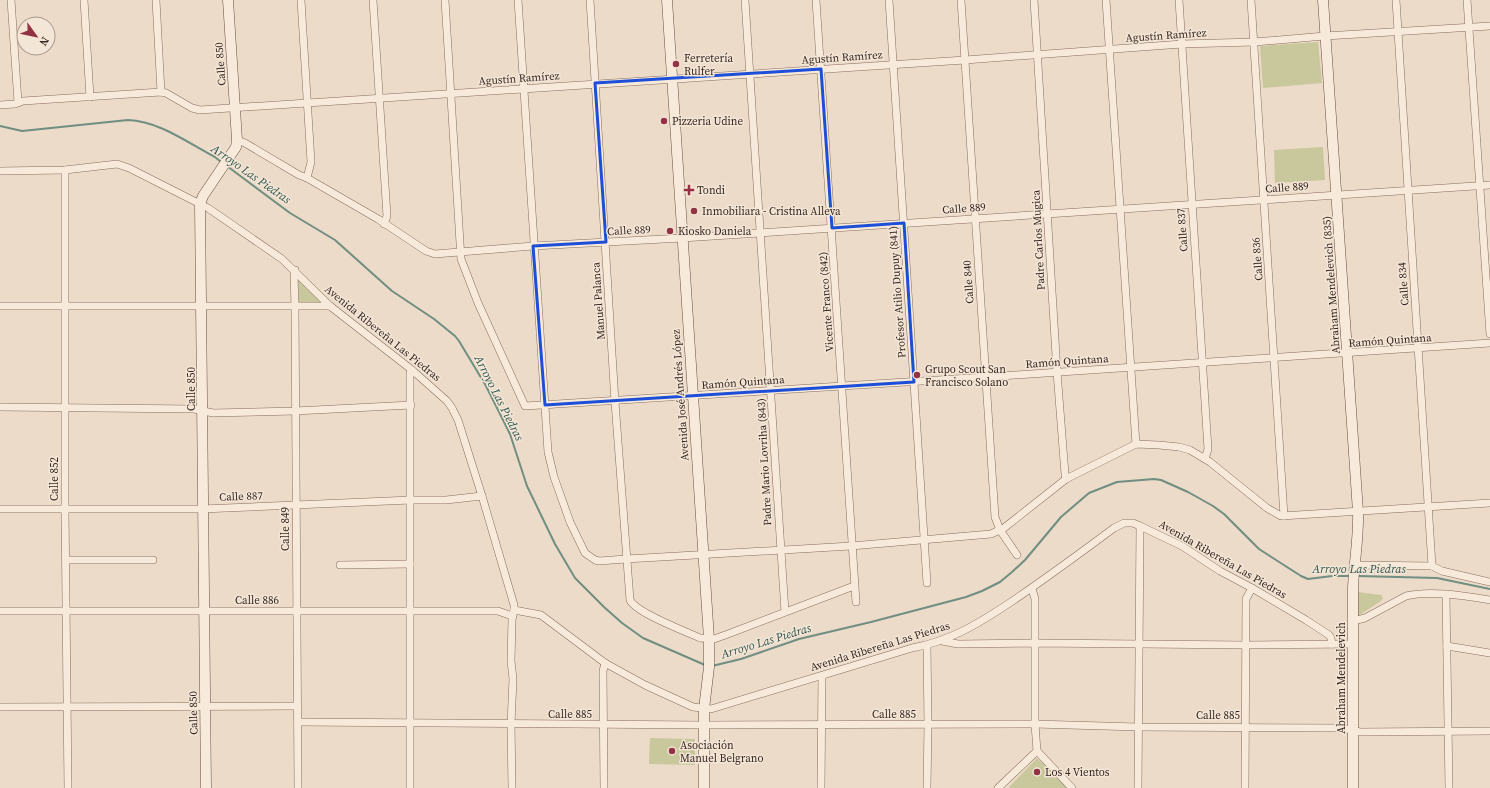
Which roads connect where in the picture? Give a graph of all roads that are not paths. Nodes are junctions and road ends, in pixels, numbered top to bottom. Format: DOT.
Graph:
graph roads {
  1 [pos="11,0"];
  2 [pos="84,0"];
  3 [pos="156,0"];
  4 [pos="228,0"];
  5 [pos="301,0"];
  6 [pos="373,0"];
  7 [pos="445,0"];
  8 [pos="518,0"];
  9 [pos="590,0"];
  10 [pos="667,0"];
  11 [pos="745,0"];
  12 [pos="816,0"];
  13 [pos="889,0"];
  14 [pos="961,0"];
  15 [pos="1034,0"];
  16 [pos="1106,0"];
  17 [pos="1179,0"];
  18 [pos="1251,0"];
  19 [pos="1323,0"];
  20 [pos="1396,0"];
  21 [pos="1467,0"];
  22 [pos="1490,26"];
  23 [pos="1469,27"];
  24 [pos="1398,32"];
  25 [pos="1325,36"];
  26 [pos="1254,42"];
  27 [pos="1182,44"];
  28 [pos="1109,50"];
  29 [pos="1038,54"];
  30 [pos="966,60"];
  31 [pos="893,64"];
  32 [pos="821,69"];
  33 [pos="750,74"];
  34 [pos="672,78"];
  35 [pos="596,83"];
  36 [pos="523,88"];
  37 [pos="161,92"];
  38 [pos="451,93"];
  39 [pos="90,97"];
  40 [pos="379,98"];
  41 [pos="18,102"];
  42 [pos="308,103"];
  43 [pos="0,105"];
  44 [pos="235,106"];
  45 [pos="237,140"];
  46 [pos="65,170"];
  47 [pos="0,171"];
  48 [pos="307,178"];
  49 [pos="1490,185"];
  50 [pos="1480,186"];
  51 [pos="1408,190"];
  52 [pos="1336,195"];
  53 [pos="1264,199"];
  54 [pos="200,204"];
  55 [pos="1191,204"];
  56 [pos="1121,209"];
  57 [pos="1048,214"];
  58 [pos="975,219"];
  59 [pos="904,223"];
  60 [pos="384,224"];
  61 [pos="832,228"];
  62 [pos="759,232"];
  63 [pos="682,238"];
  64 [pos="606,242"];
  65 [pos="533,246"];
  66 [pos="461,252"];
  67 [pos="295,270"];
  68 [pos="0,306"];
  69 [pos="202,306"];
  70 [pos="295,306"];
  71 [pos="330,306"];
  72 [pos="65,307"];
  73 [pos="1490,334"];
  74 [pos="1490,343"];
  75 [pos="1418,349"];
  76 [pos="1347,354"];
  77 [pos="1274,358"];
  78 [pos="1202,362"];
  79 [pos="1130,368"];
  80 [pos="412,370"];
  81 [pos="1057,372"];
  82 [pos="986,377"];
  83 [pos="914,382"];
  84 [pos="842,386"];
  85 [pos="771,390"];
  86 [pos="693,396"];
  87 [pos="616,402"];
  88 [pos="411,405"];
  89 [pos="545,405"];
  90 [pos="0,407"];
  91 [pos="65,408"];
  92 [pos="203,410"];
  93 [pos="295,411"];
  94 [pos="1136,444"];
  95 [pos="1205,459"];
  96 [pos="1066,479"];
  97 [pos="482,496"];
  98 [pos="411,500"];
  99 [pos="1490,503"];
  100 [pos="296,504"];
  101 [pos="1429,507"];
  102 [pos="0,509"];
  103 [pos="65,509"];
  104 [pos="202,509"];
  105 [pos="1358,512"];
  106 [pos="1284,516"];
  107 [pos="1140,526"];
  108 [pos="1000,530"];
  109 [pos="924,540"];
  110 [pos="851,546"];
  111 [pos="780,550"];
  112 [pos="702,554"];
  113 [pos="1017,555"];
  114 [pos="626,559"];
  115 [pos="66,560"];
  116 [pos="153,560"];
  117 [pos="410,564"];
  118 [pos="340,565"];
  119 [pos="1432,566"];
  120 [pos="1354,567"];
  121 [pos="1490,582"];
  122 [pos="927,583"];
  123 [pos="854,586"];
  124 [pos="1252,588"];
  125 [pos="1032,589"];
  126 [pos="1446,595"];
  127 [pos="1490,600"];
  128 [pos="856,602"];
  129 [pos="297,610"];
  130 [pos="411,610"];
  131 [pos="0,611"];
  132 [pos="66,611"];
  133 [pos="204,611"];
  134 [pos="785,612"];
  135 [pos="513,613"];
  136 [pos="1353,621"];
  137 [pos="708,639"];
  138 [pos="942,641"];
  139 [pos="1036,643"];
  140 [pos="1138,644"];
  141 [pos="1332,644"];
  142 [pos="1353,644"];
  143 [pos="1246,645"];
  144 [pos="927,646"];
  145 [pos="1447,646"];
  146 [pos="1490,652"];
  147 [pos="605,663"];
  148 [pos="822,676"];
  149 [pos="205,705"];
  150 [pos="705,705"];
  151 [pos="297,706"];
  152 [pos="0,707"];
  153 [pos="68,707"];
  154 [pos="298,722"];
  155 [pos="411,724"];
  156 [pos="511,724"];
  157 [pos="1035,724"];
  158 [pos="604,725"];
  159 [pos="928,725"];
  160 [pos="704,726"];
  161 [pos="821,726"];
  162 [pos="1138,726"];
  163 [pos="1246,726"];
  164 [pos="1352,730"];
  165 [pos="1448,731"];
  166 [pos="1490,731"];
  167 [pos="1037,751"];
  168 [pos="68,788"];
  169 [pos="206,788"];
  170 [pos="298,788"];
  171 [pos="410,788"];
  172 [pos="512,788"];
  173 [pos="604,788"];
  174 [pos="704,788"];
  175 [pos="821,788"];
  176 [pos="927,788"];
  177 [pos="998,788"];
  178 [pos="1072,788"];
  179 [pos="1138,788"];
  180 [pos="1245,788"];
  181 [pos="1353,788"];
  182 [pos="1449,788"];
  1 -- 41 [label="street"];
  2 -- 39 [label="street"];
  3 -- 37 [label="street"];
  4 -- 44 [label="main road, Calle 850"];
  5 -- 42 [label="street"];
  6 -- 40 [label="street"];
  7 -- 38 [label="street"];
  8 -- 36 [label="street"];
  9 -- 35 [label="street, Manuel Palanca"];
  10 -- 34 [label="main road, Avenida José Andrés López"];
  11 -- 33 [label="street, Padre Mario Lovriha (843)"];
  12 -- 32 [label="street, Vicente Franco (842)"];
  13 -- 31 [label="street, Profesor Atilio Dupuy (841)"];
  14 -- 30 [label="street, Calle 840"];
  15 -- 29 [label="street, Padre Carlos Mugica"];
  16 -- 28 [label="street"];
  17 -- 27 [label="street, Calle 837"];
  18 -- 26 [label="street, Calle 836"];
  19 -- 25 [label="main road, Abraham Mendelevich (835)"];
  20 -- 24 [label="street, Calle 834"];
  21 -- 23 [label="street"];
  22 -- 23 [label="street, Agustín Ramírez"];
  23 -- 24 [label="street, Agustín Ramírez"];
  23 -- 50 [label="street"];
  24 -- 25 [label="street, Agustín Ramírez"];
  24 -- 51 [label="street, Calle 834"];
  25 -- 26 [label="street, Agustín Ramírez"];
  25 -- 52 [label="main road, Abraham Mendelevich (835)"];
  26 -- 27 [label="street, Agustín Ramírez"];
  26 -- 53 [label="street, Calle 836"];
  27 -- 28 [label="street, Agustín Ramírez"];
  27 -- 55 [label="street, Calle 837"];
  28 -- 29 [label="street, Agustín Ramírez"];
  28 -- 56 [label="street"];
  29 -- 30 [label="street, Agustín Ramírez"];
  29 -- 57 [label="street, Padre Carlos Mugica"];
  30 -- 31 [label="street, Agustín Ramírez"];
  30 -- 58 [label="street, Calle 840"];
  31 -- 32 [label="street, Agustín Ramírez"];
  31 -- 59 [label="street, Profesor Atilio Dupuy (841)"];
  32 -- 33 [label="street, Agustín Ramírez"];
  32 -- 61 [label="street, Vicente Franco (842)"];
  33 -- 34 [label="street, Agustín Ramírez"];
  33 -- 62 [label="street, Padre Mario Lovriha (843)"];
  34 -- 35 [label="street, Agustín Ramírez"];
  34 -- 63 [label="main road, Avenida José Andrés López"];
  35 -- 36 [label="street, Agustín Ramírez"];
  35 -- 64 [label="street, Manuel Palanca"];
  36 -- 38 [label="street, Agustín Ramírez"];
  36 -- 65 [label="street"];
  37 -- 39 [label="street"];
  37 -- 44 [label="street, Agustín Ramírez"];
  38 -- 40 [label="street, Agustín Ramírez"];
  38 -- 66 [label="street"];
  39 -- 41 [label="street"];
  40 -- 42 [label="street, Agustín Ramírez"];
  40 -- 60 [label="street"];
  41 -- 43 [label="street"];
  42 -- 44 [label="street, Agustín Ramírez"];
  42 -- 48 [label="street"];
  44 -- 45 [label="main road, Calle 850"];
  45 -- 48 [label="street"];
  45 -- 54 [label="main road, Calle 850"];
  46 -- 47 [label="street, Avenida Ribereña Las Piedras"];
  46 -- 54 [label="street, Avenida Ribereña Las Piedras"];
  46 -- 72 [label="street, Calle 852"];
  48 -- 60 [label="street"];
  49 -- 50 [label="street, Calle 889"];
  50 -- 51 [label="street, Calle 889"];
  50 -- 73 [label="street"];
  51 -- 52 [label="street, Calle 889"];
  51 -- 75 [label="street, Calle 834"];
  52 -- 53 [label="street, Calle 889"];
  52 -- 76 [label="main road, Abraham Mendelevich (835)"];
  53 -- 55 [label="street, Calle 889"];
  53 -- 77 [label="street, Calle 836"];
  54 -- 67 [label="street, Avenida Ribereña Las Piedras"];
  54 -- 69 [label="main road, Calle 850"];
  55 -- 56 [label="street, Calle 889"];
  55 -- 78 [label="street, Calle 837"];
  56 -- 57 [label="street, Calle 889"];
  56 -- 79 [label="street"];
  57 -- 58 [label="street, Calle 889"];
  57 -- 81 [label="street, Padre Carlos Mugica"];
  58 -- 59 [label="street, Calle 889"];
  58 -- 82 [label="street, Calle 840"];
  59 -- 61 [label="street, Calle 889"];
  59 -- 83 [label="street, Profesor Atilio Dupuy (841)"];
  60 -- 66 [label="street, Calle 889"];
  61 -- 62 [label="street, Calle 889"];
  61 -- 84 [label="street, Vicente Franco (842)"];
  62 -- 63 [label="street, Calle 889"];
  62 -- 85 [label="street, Padre Mario Lovriha (843)"];
  63 -- 64 [label="street, Calle 889"];
  63 -- 86 [label="main road, Avenida José Andrés López"];
  64 -- 65 [label="street, Calle 889"];
  64 -- 87 [label="street, Manuel Palanca"];
  65 -- 66 [label="street, Calle 889"];
  65 -- 89 [label="street"];
  66 -- 89 [label="street, Ramón Quintana"];
  67 -- 70 [label="street, Calle 849"];
  67 -- 71 [label="street, Avenida Ribereña Las Piedras"];
  68 -- 72 [label="street"];
  69 -- 70 [label="street"];
  69 -- 72 [label="street"];
  69 -- 92 [label="main road, Calle 850"];
  70 -- 71 [label="street"];
  70 -- 93 [label="street, Calle 849"];
  71 -- 80 [label="street, Avenida Ribereña Las Piedras"];
  72 -- 91 [label="street, Calle 852"];
  74 -- 75 [label="street, Ramón Quintana"];
  75 -- 76 [label="street, Ramón Quintana"];
  75 -- 101 [label="street, Calle 834"];
  76 -- 77 [label="street, Ramón Quintana"];
  76 -- 105 [label="main road, Abraham Mendelevich (835)"];
  77 -- 78 [label="street, Ramón Quintana"];
  77 -- 106 [label="street, Calle 836"];
  78 -- 79 [label="street, Ramón Quintana"];
  78 -- 95 [label="street, Calle 837"];
  79 -- 81 [label="street, Ramón Quintana"];
  79 -- 94 [label="street"];
  80 -- 88 [label="street"];
  80 -- 97 [label="street, Avenida Ribereña Las Piedras"];
  81 -- 82 [label="street, Ramón Quintana"];
  81 -- 96 [label="street, Padre Carlos Mugica"];
  82 -- 83 [label="street, Ramón Quintana"];
  82 -- 108 [label="street, Calle 840"];
  83 -- 84 [label="street, Ramón Quintana"];
  83 -- 109 [label="street, Profesor Atilio Dupuy (841)"];
  84 -- 85 [label="street, Ramón Quintana"];
  84 -- 110 [label="street, Vicente Franco (842)"];
  85 -- 86 [label="street, Ramón Quintana"];
  85 -- 111 [label="street, Padre Mario Lovriha (843)"];
  86 -- 87 [label="street, Ramón Quintana"];
  86 -- 112 [label="main road, Avenida José Andrés López"];
  87 -- 89 [label="street, Ramón Quintana"];
  87 -- 114 [label="street, Manuel Palanca"];
  88 -- 93 [label="street"];
  88 -- 98 [label="street"];
  89 -- 114 [label="street"];
  90 -- 91 [label="street"];
  91 -- 92 [label="street"];
  91 -- 103 [label="street, Calle 852"];
  92 -- 93 [label="street"];
  92 -- 104 [label="main road, Calle 850"];
  93 -- 100 [label="street, Calle 849"];
  94 -- 95 [label="street"];
  94 -- 96 [label="street"];
  95 -- 106 [label="street"];
  96 -- 108 [label="street"];
  97 -- 98 [label="street, Calle 887"];
  97 -- 135 [label="street, Avenida Ribereña Las Piedras"];
  98 -- 100 [label="street, Calle 887"];
  98 -- 117 [label="street"];
  99 -- 101 [label="street"];
  100 -- 104 [label="street, Calle 887"];
  100 -- 129 [label="street, Calle 849"];
  101 -- 105 [label="street"];
  101 -- 119 [label="street, Calle 834"];
  102 -- 103 [label="street, Calle 887"];
  103 -- 104 [label="street, Calle 887"];
  103 -- 115 [label="street, Calle 852"];
  104 -- 133 [label="main road, Calle 850"];
  105 -- 106 [label="street"];
  105 -- 120 [label="main road, Abraham Mendelevich (835)"];
  107 -- 124 [label="street, Avenida Ribereña Las Piedras"];
  107 -- 125 [label="street, Avenida Ribereña Las Piedras"];
  107 -- 140 [label="street"];
  108 -- 109 [label="street"];
  108 -- 113 [label="street, Calle 840"];
  109 -- 110 [label="street"];
  109 -- 122 [label="street, Profesor Atilio Dupuy (841)"];
  110 -- 111 [label="street"];
  110 -- 123 [label="street, Vicente Franco (842)"];
  111 -- 112 [label="street"];
  111 -- 134 [label="street, Padre Mario Lovriha (843)"];
  112 -- 114 [label="street"];
  112 -- 137 [label="main road, Avenida José Andrés López"];
  114 -- 137 [label="street, Manuel Palanca"];
  115 -- 116 [label="street"];
  115 -- 132 [label="street, Calle 852"];
  117 -- 118 [label="street"];
  117 -- 130 [label="street"];
  119 -- 120 [label="street"];
  119 -- 121 [label="street"];
  120 -- 136 [label="main road, Abraham Mendelevich"];
  123 -- 128 [label="street, Vicente Franco (842)"];
  123 -- 134 [label="street"];
  124 -- 141 [label="street, Avenida Ribereña Las Piedras"];
  124 -- 143 [label="street"];
  125 -- 138 [label="street, Avenida Ribereña Las Piedras"];
  125 -- 139 [label="street"];
  126 -- 127 [label="street"];
  126 -- 136 [label="street"];
  126 -- 145 [label="street"];
  129 -- 130 [label="street, Calle 886"];
  129 -- 133 [label="street, Calle 886"];
  129 -- 151 [label="street, Calle 849"];
  130 -- 135 [label="street, Calle 886"];
  130 -- 155 [label="street"];
  131 -- 132 [label="street, Calle 886"];
  132 -- 133 [label="street, Calle 886"];
  132 -- 153 [label="street, Calle 852"];
  133 -- 149 [label="main road, Calle 850"];
  134 -- 137 [label="street"];
  135 -- 147 [label="street, Avenida Ribereña Las Piedras"];
  135 -- 156 [label="street"];
  136 -- 142 [label="main road, Abraham Mendelevich"];
  137 -- 150 [label="main road, Avenida José Andrés López"];
  138 -- 139 [label="street"];
  138 -- 144 [label="street, Avenida Ribereña Las Piedras"];
  139 -- 140 [label="street"];
  139 -- 157 [label="street"];
  140 -- 143 [label="street"];
  140 -- 162 [label="street"];
  141 -- 142 [label="street"];
  141 -- 143 [label="street"];
  142 -- 164 [label="main road, Abraham Mendelevich"];
  143 -- 163 [label="street"];
  144 -- 148 [label="street, Avenida Ribereña Las Piedras"];
  144 -- 159 [label="street"];
  145 -- 146 [label="street"];
  145 -- 165 [label="street"];
  147 -- 150 [label="street, Avenida Ribereña Las Piedras"];
  147 -- 158 [label="street"];
  148 -- 150 [label="street, Avenida Ribereña Las Piedras"];
  148 -- 161 [label="street"];
  149 -- 151 [label="street"];
  149 -- 153 [label="street"];
  149 -- 169 [label="main road, Calle 850"];
  150 -- 160 [label="main road, Avenida José Andrés López"];
  151 -- 154 [label="street, Calle 849"];
  152 -- 153 [label="street"];
  153 -- 168 [label="street, Calle 852"];
  154 -- 155 [label="street, Calle 885"];
  154 -- 170 [label="street, Calle 849"];
  155 -- 156 [label="street, Calle 885"];
  155 -- 171 [label="street"];
  156 -- 158 [label="street, Calle 885"];
  156 -- 172 [label="street"];
  157 -- 159 [label="street, Calle 885"];
  157 -- 162 [label="street, Calle 885"];
  157 -- 167 [label="street"];
  158 -- 160 [label="street, Calle 885"];
  158 -- 173 [label="street"];
  159 -- 161 [label="street, Calle 885"];
  159 -- 176 [label="street"];
  160 -- 161 [label="street, Calle 885"];
  160 -- 174 [label="main road, Avenida José Andrés López"];
  161 -- 175 [label="street"];
  162 -- 163 [label="street, Calle 885"];
  162 -- 179 [label="street"];
  163 -- 164 [label="street, Calle 885"];
  163 -- 180 [label="street"];
  164 -- 165 [label="street, Calle 885"];
  164 -- 181 [label="main road, Abraham Mendelevich"];
  165 -- 166 [label="street, Calle 885"];
  165 -- 182 [label="street"];
  167 -- 177 [label="street"];
  167 -- 178 [label="street"];
}
